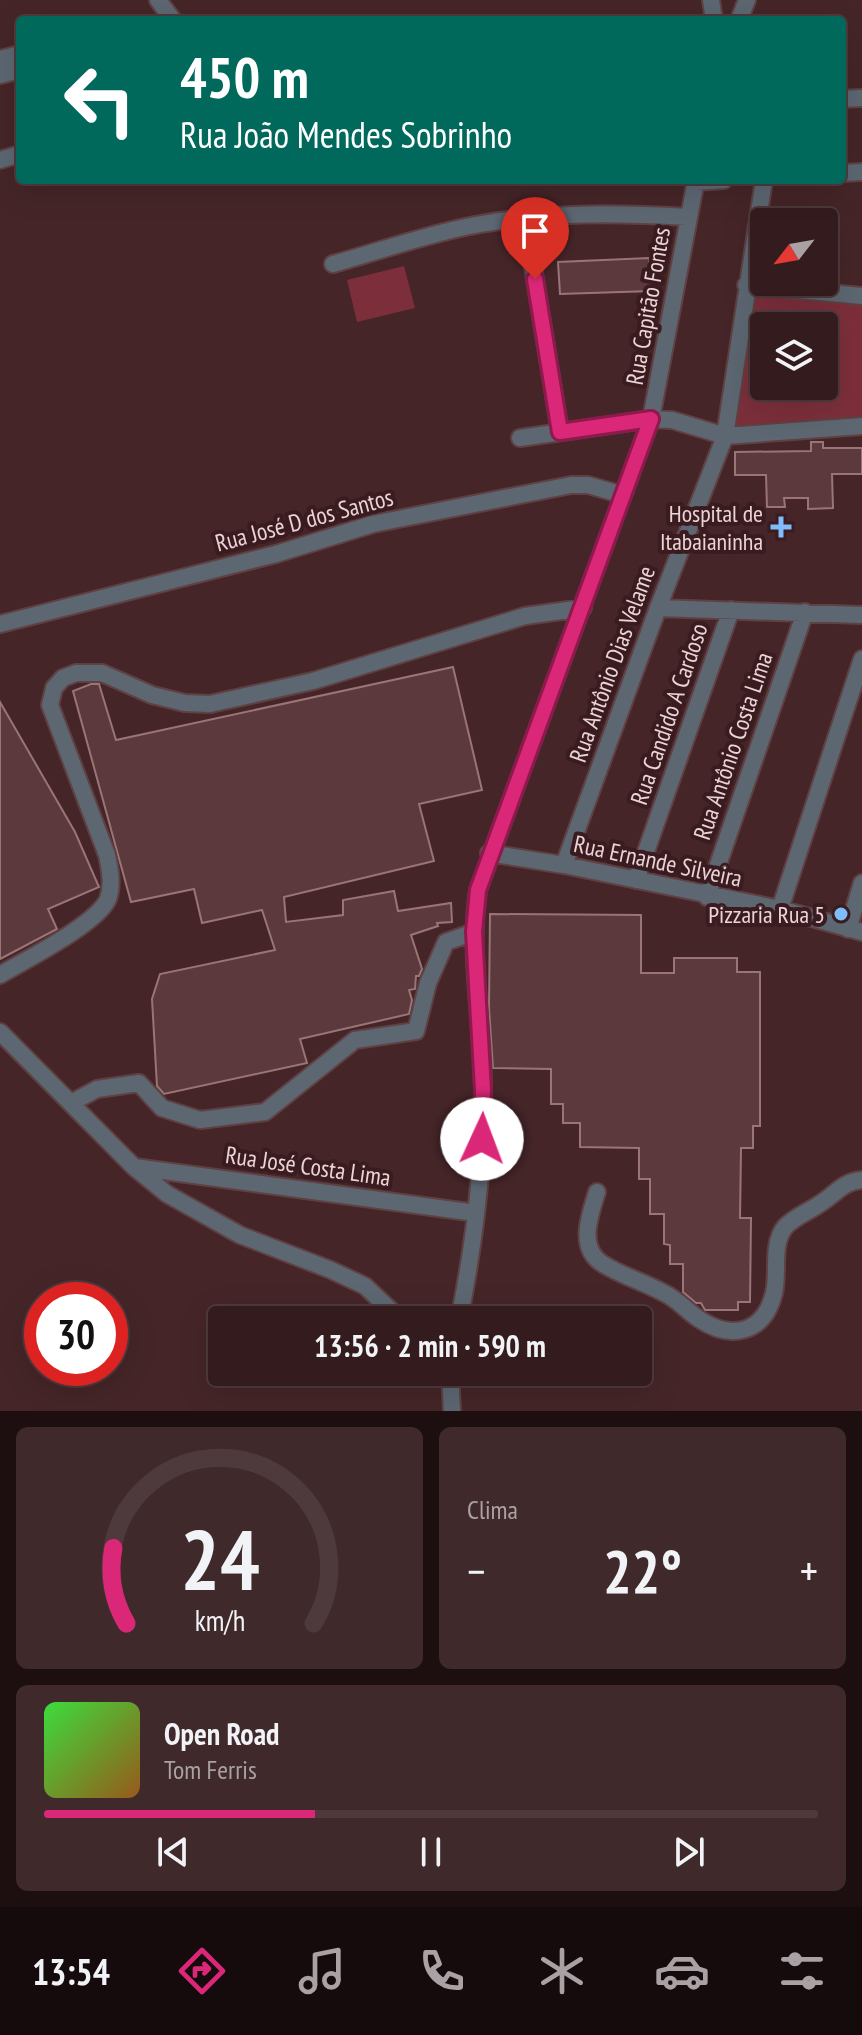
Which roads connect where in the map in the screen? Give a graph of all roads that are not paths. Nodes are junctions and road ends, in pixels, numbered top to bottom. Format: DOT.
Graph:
graph roads {
  1 [pos="695,184"];
  2 [pos="763,184"];
  3 [pos="688,217"];
  4 [pos="525,218"];
  5 [pos="333,264"];
  6 [pos="746,285"];
  7 [pos="862,296"];
  8 [pos="651,419"];
  9 [pos="862,426"];
  10 [pos="560,432"];
  11 [pos="725,436"];
  12 [pos="520,438"];
  13 [pos="623,495"];
  14 [pos="583,608"];
  15 [pos="658,608"];
  16 [pos="731,610"];
  17 [pos="805,612"];
  18 [pos="862,615"];
  19 [pos="0,624"];
  20 [pos="862,659"];
  21 [pos="489,853"];
  22 [pos="564,865"];
  23 [pos="636,880"];
  24 [pos="862,883"];
  25 [pos="707,897"];
  26 [pos="780,909"];
  27 [pos="855,931"];
  28 [pos="474,932"];
  29 [pos="0,975"];
  30 [pos="0,1032"];
  31 [pos="71,1103"];
  32 [pos="134,1167"];
  33 [pos="862,1180"];
  34 [pos="597,1192"];
  35 [pos="476,1213"];
  36 [pos="386,1306"];
  37 [pos="461,1306"];
  38 [pos="451,1386"];
  39 [pos="452,1411"];
  1 -- 3 [label="street, Rua Capitão Fontes"];
  2 -- 6 [label="street, Rua Antônio Dias Velame"];
  3 -- 4 [label="street"];
  3 -- 8 [label="street, Rua Capitão Fontes"];
  4 -- 5 [label="street"];
  4 -- 10 [label="street"];
  6 -- 7 [label="street"];
  6 -- 11 [label="street, Rua Antônio Dias Velame"];
  8 -- 10 [label="street"];
  8 -- 11 [label="street"];
  8 -- 13 [label="street, Rua Capitão Fontes"];
  9 -- 11 [label="street"];
  10 -- 12 [label="street"];
  11 -- 15 [label="street, Rua Antônio Dias Velame"];
  13 -- 14 [label="street, Rua Capitão Fontes"];
  13 -- 19 [label="street, Rua José D dos Santos"];
  14 -- 21 [label="street, Rua Capitão Fontes"];
  14 -- 29 [label="street"];
  15 -- 16 [label="street"];
  15 -- 22 [label="street, Rua Antônio Dias Velame"];
  16 -- 17 [label="street"];
  16 -- 23 [label="street, Rua Candido A Cardoso"];
  17 -- 18 [label="street"];
  17 -- 25 [label="street, Rua Antônio Costa Lima"];
  20 -- 26 [label="street"];
  21 -- 22 [label="street, Rua Ernande Silveira"];
  21 -- 28 [label="street, Rua Capitão Fontes"];
  22 -- 23 [label="street, Rua Ernande Silveira"];
  23 -- 25 [label="street, Rua Ernande Silveira"];
  24 -- 27 [label="street"];
  25 -- 26 [label="street, Rua Ernande Silveira"];
  26 -- 27 [label="street, Rua Ernande Silveira"];
  28 -- 31 [label="street"];
  28 -- 35 [label="street, Rua Capitão Fontes"];
  30 -- 31 [label="street"];
  31 -- 32 [label="street"];
  32 -- 35 [label="street, Rua José Costa Lima"];
  32 -- 36 [label="street"];
  33 -- 34 [label="street"];
  35 -- 37 [label="street, Rua Capitão Fontes"];
  38 -- 39 [label="street"];
}
